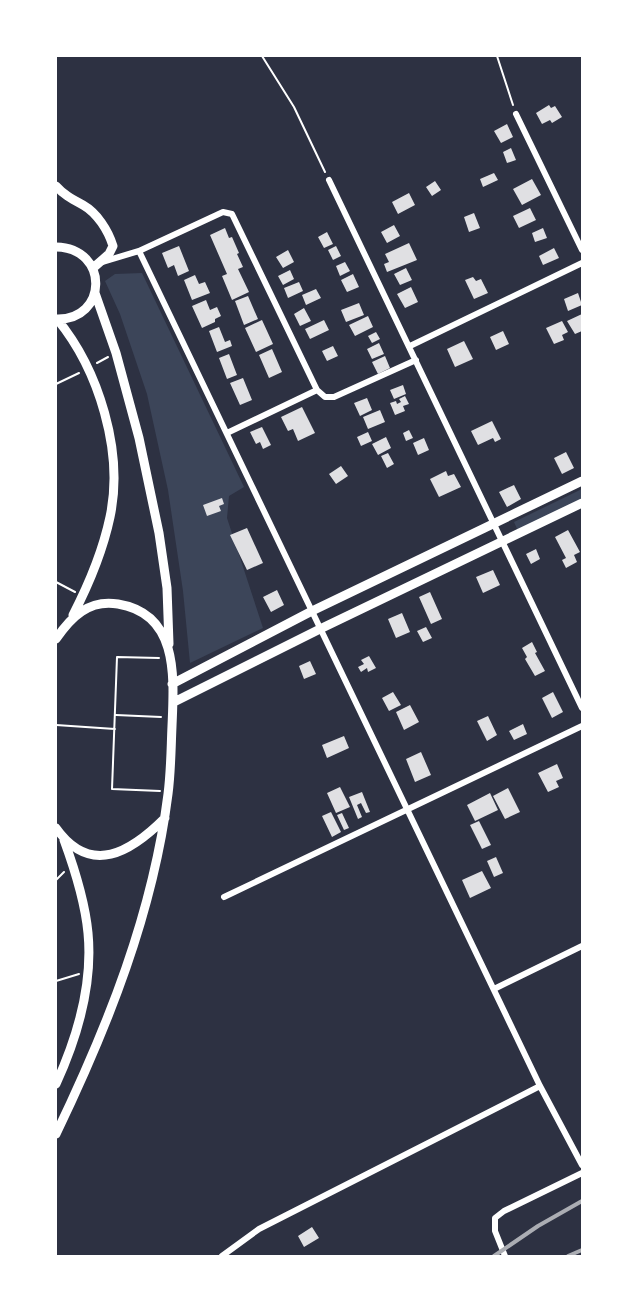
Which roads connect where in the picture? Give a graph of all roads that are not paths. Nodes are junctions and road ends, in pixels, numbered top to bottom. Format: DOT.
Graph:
graph roads {
  1 [pos="516,114"];
  2 [pos="329,180"];
  3 [pos="56,186"];
  4 [pos="56,247"];
  5 [pos="582,250"];
  6 [pos="139,251"];
  7 [pos="102,262"];
  8 [pos="582,262"];
  9 [pos="93,268"];
  10 [pos="95,293"];
  11 [pos="56,319"];
  12 [pos="410,346"];
  13 [pos="416,360"];
  14 [pos="317,390"];
  15 [pos="227,433"];
  16 [pos="582,482"];
  17 [pos="582,503"];
  18 [pos="494,524"];
  19 [pos="503,542"];
  20 [pos="312,611"];
  21 [pos="72,617"];
  22 [pos="321,629"];
  23 [pos="56,639"];
  24 [pos="170,654"];
  25 [pos="172,684"];
  26 [pos="174,702"];
  27 [pos="582,708"];
  28 [pos="582,726"];
  29 [pos="407,810"];
  30 [pos="165,818"];
  31 [pos="56,828"];
  32 [pos="64,840"];
  33 [pos="225,897"];
  34 [pos="582,946"];
  35 [pos="494,988"];
  36 [pos="56,1084"];
  37 [pos="540,1086"];
  38 [pos="56,1134"];
  39 [pos="582,1165"];
  40 [pos="582,1173"];
  41 [pos="222,1257"];
  42 [pos="505,1257"];
  1 -- 5 [label="street"];
  2 -- 12 [label="street"];
  3 -- 7 [label="main road"];
  4 -- 9 [label="main road"];
  6 -- 7 [label="street"];
  6 -- 14 [label="street"];
  6 -- 15 [label="street"];
  7 -- 9 [label="main road"];
  8 -- 12 [label="street"];
  9 -- 10 [label="main road"];
  10 -- 11 [label="main road"];
  10 -- 24 [label="main road"];
  11 -- 21 [label="main road"];
  12 -- 13 [label="street"];
  13 -- 14 [label="street"];
  13 -- 18 [label="street"];
  14 -- 15 [label="street"];
  15 -- 20 [label="street"];
  16 -- 18 [label="main road"];
  17 -- 19 [label="main road"];
  18 -- 19 [label="street"];
  18 -- 20 [label="main road"];
  19 -- 22 [label="main road"];
  19 -- 27 [label="street"];
  20 -- 22 [label="street"];
  20 -- 25 [label="main road"];
  21 -- 23 [label="main road"];
  21 -- 24 [label="main road"];
  22 -- 26 [label="main road"];
  22 -- 29 [label="street"];
  24 -- 25 [label="main road"];
  25 -- 26 [label="main road"];
  26 -- 30 [label="main road"];
  28 -- 29 [label="street"];
  29 -- 33 [label="street"];
  29 -- 35 [label="street"];
  30 -- 32 [label="main road"];
  30 -- 38 [label="main road"];
  31 -- 32 [label="main road"];
  32 -- 36 [label="main road"];
  34 -- 35 [label="street"];
  35 -- 37 [label="street"];
  37 -- 39 [label="street"];
  37 -- 41 [label="street"];
  40 -- 42 [label="street"];
}
